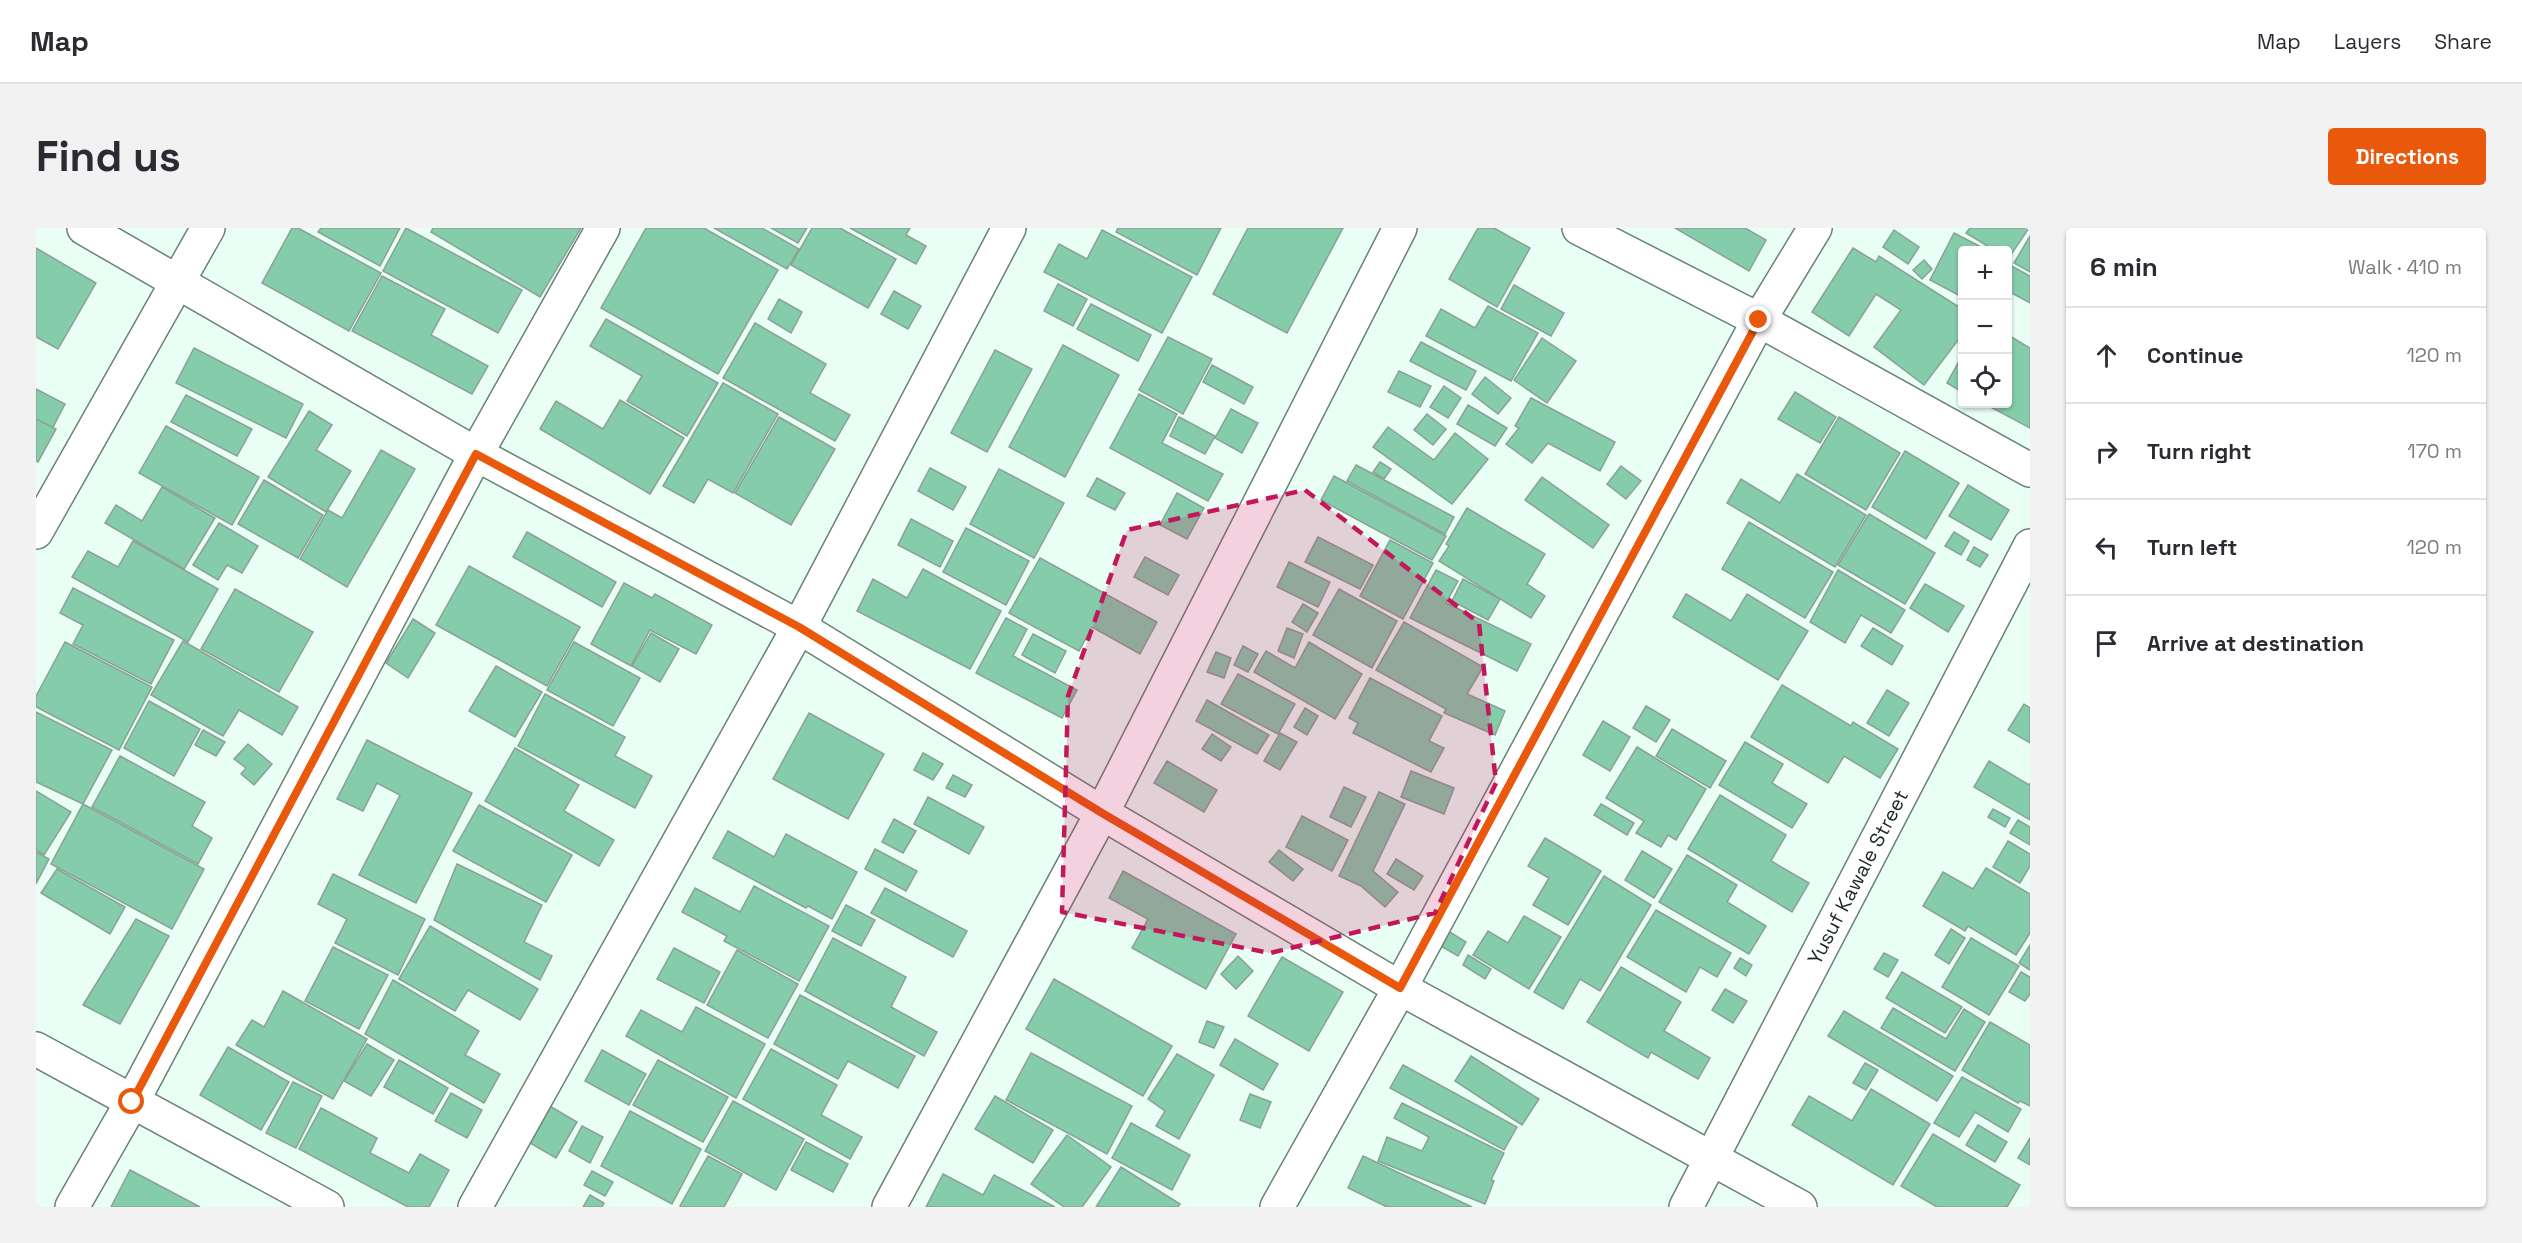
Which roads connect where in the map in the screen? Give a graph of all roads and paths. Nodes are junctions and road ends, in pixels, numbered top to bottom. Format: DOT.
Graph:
graph roads {
  1 [pos="84,228"];
  2 [pos="208,228"];
  3 [pos="603,228"];
  4 [pos="1009,228"];
  5 [pos="1400,228"];
  6 [pos="1579,228"];
  7 [pos="1815,228"];
  8 [pos="177,280"];
  9 [pos="1759,320"];
  10 [pos="476,454"];
  11 [pos="2030,470"];
  12 [pos="36,532"];
  13 [pos="2030,546"];
  14 [pos="799,627"];
  15 [pos="1102,813"];
  16 [pos="1400,988"];
  17 [pos="36,1049"];
  18 [pos="132,1102"];
  19 [pos="1711,1161"];
  20 [pos="72,1207"];
  21 [pos="327,1207"];
  22 [pos="475,1207"];
  23 [pos="889,1207"];
  24 [pos="1277,1207"];
  25 [pos="1686,1207"];
  26 [pos="1800,1207"];
  1 -- 8 [label="street"];
  2 -- 8 [label="street"];
  3 -- 10 [label="street"];
  4 -- 14 [label="street"];
  5 -- 15 [label="street"];
  6 -- 9 [label="street"];
  7 -- 9 [label="street"];
  8 -- 10 [label="street"];
  8 -- 12 [label="street"];
  9 -- 11 [label="street"];
  9 -- 16 [label="street"];
  10 -- 14 [label="street"];
  10 -- 18 [label="street"];
  13 -- 19 [label="street, Yusuf Kawale Street"];
  14 -- 15 [label="street"];
  14 -- 22 [label="street"];
  15 -- 16 [label="street"];
  15 -- 23 [label="street"];
  16 -- 19 [label="street"];
  16 -- 24 [label="street"];
  17 -- 18 [label="street"];
  18 -- 20 [label="street"];
  18 -- 21 [label="street"];
  19 -- 25 [label="street, Yusuf Kawale Street"];
  19 -- 26 [label="street"];
}
